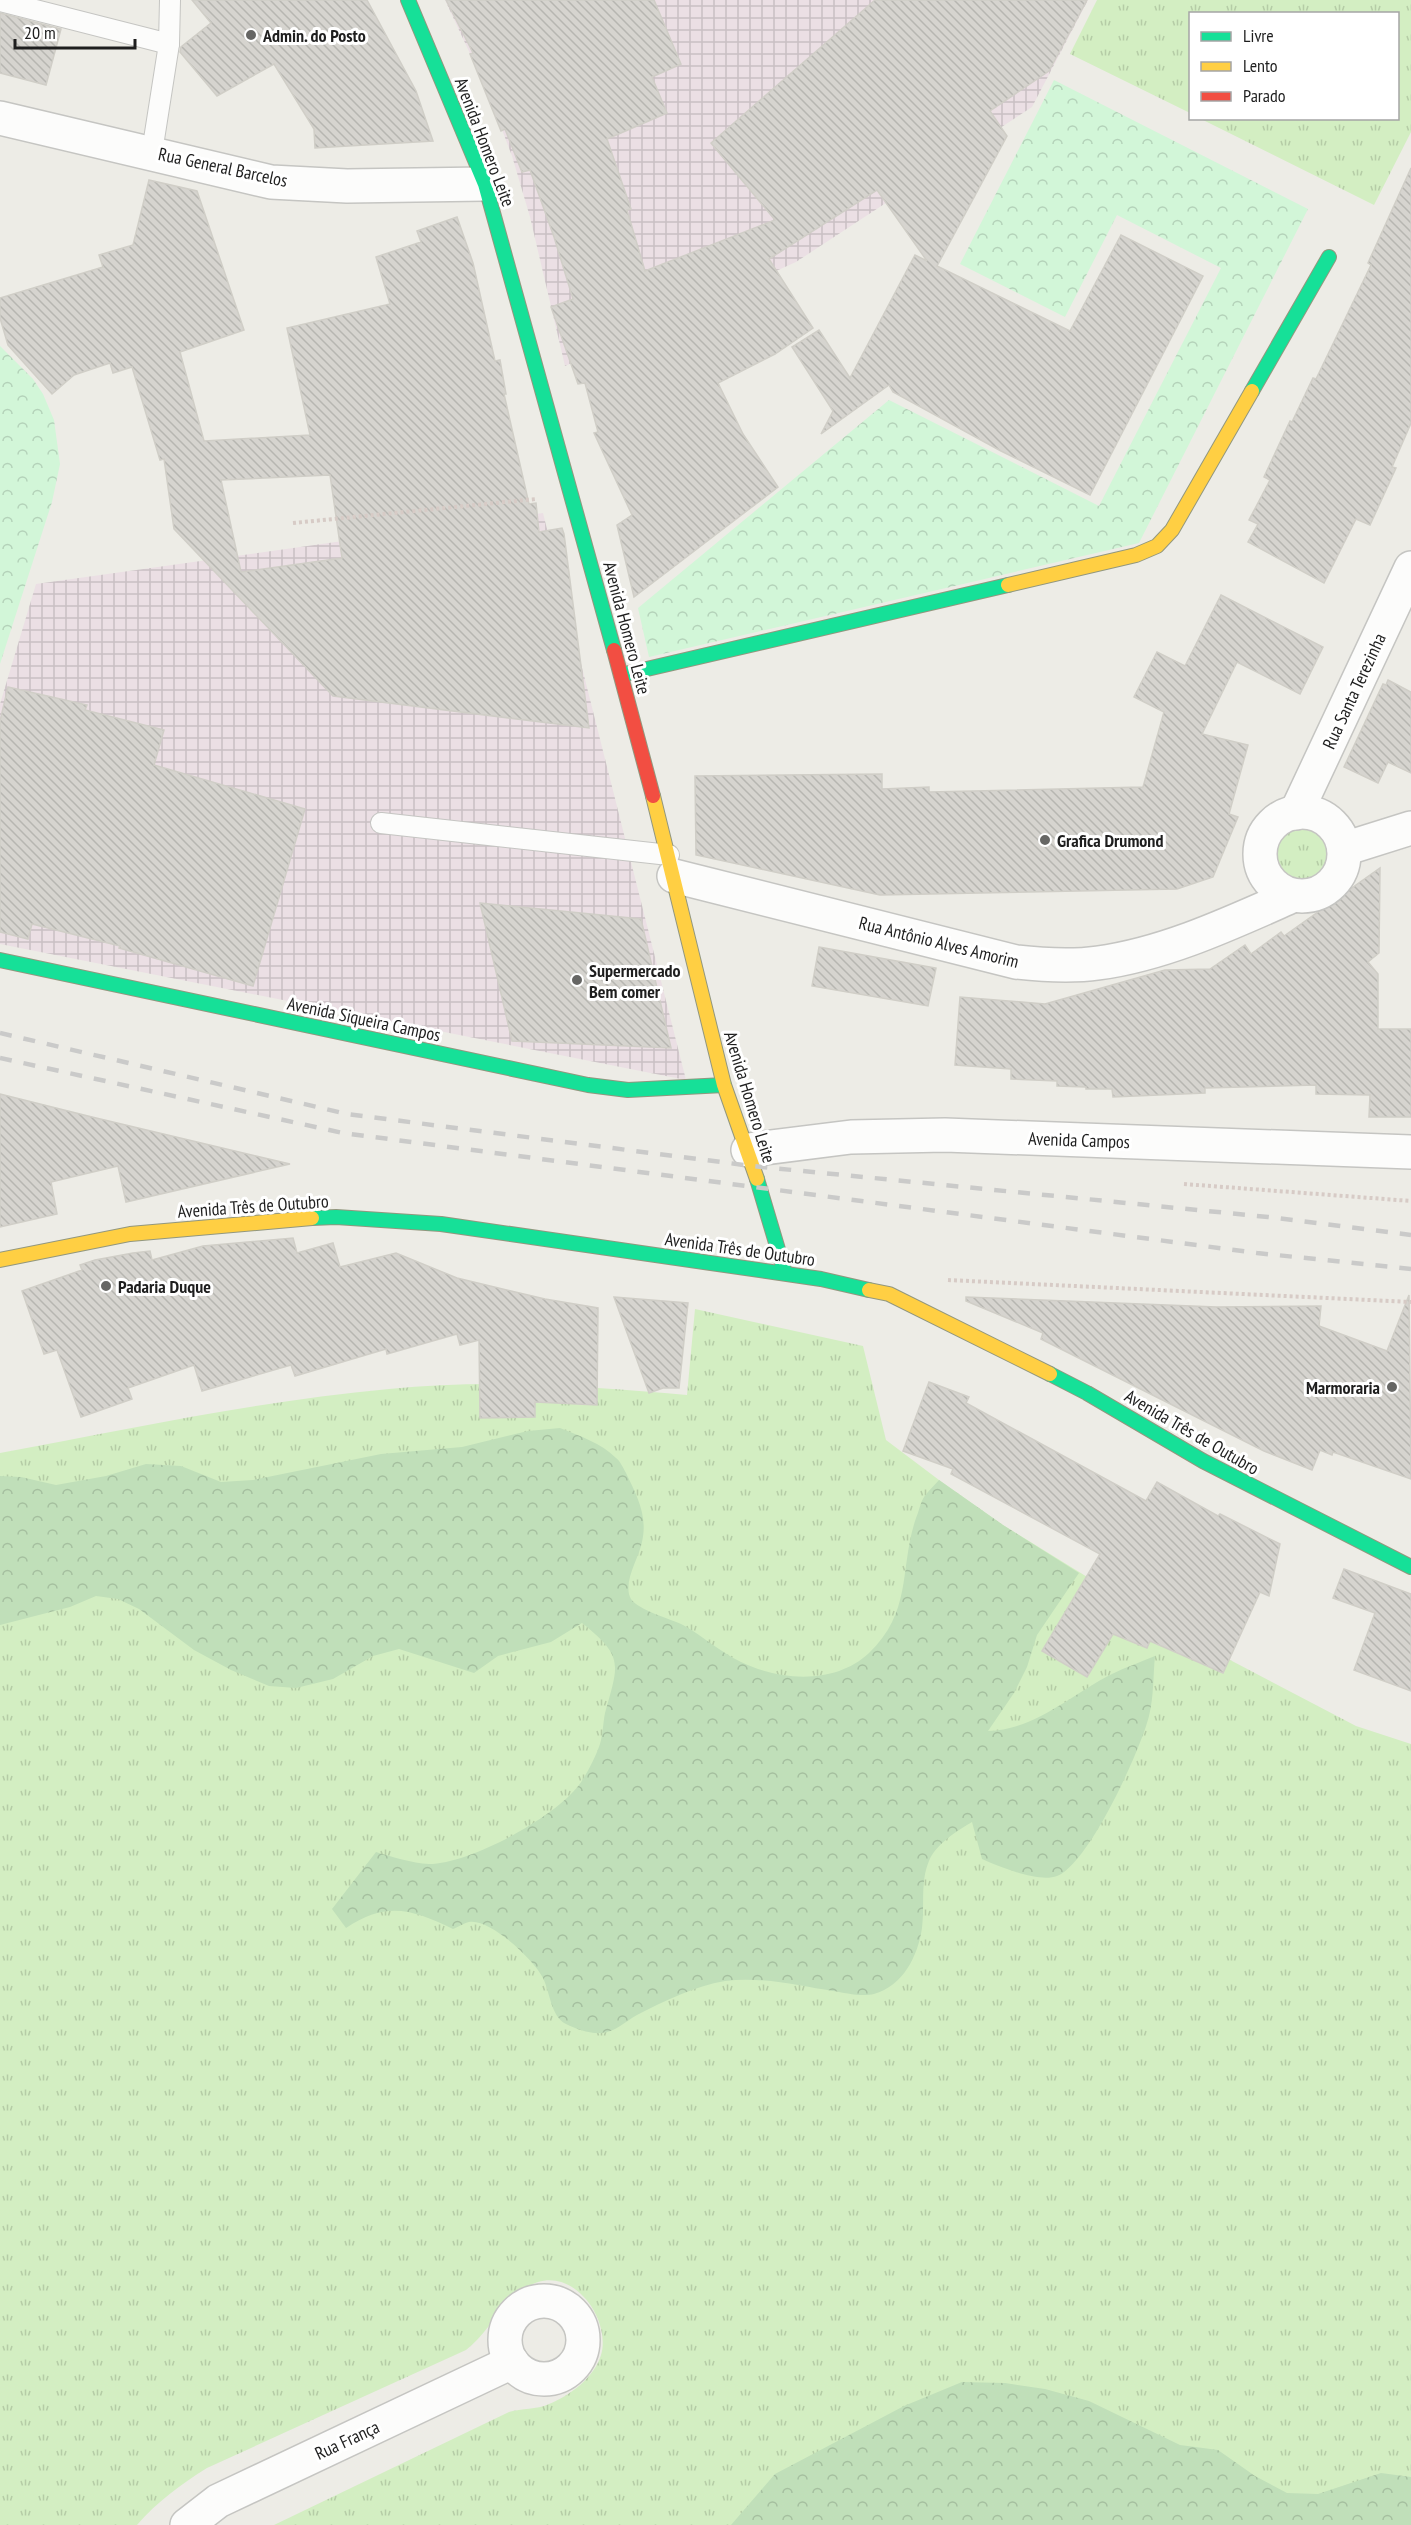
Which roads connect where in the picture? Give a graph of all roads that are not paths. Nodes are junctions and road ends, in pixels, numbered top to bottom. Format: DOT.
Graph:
graph roads {
  1 [pos="408,0"];
  2 [pos="0,1"];
  3 [pos="171,1"];
  4 [pos="169,44"];
  5 [pos="0,118"];
  6 [pos="152,152"];
  7 [pos="485,184"];
  8 [pos="1329,257"];
  9 [pos="1411,568"];
  10 [pos="621,675"];
  11 [pos="1296,813"];
  12 [pos="381,823"];
  13 [pos="1411,828"];
  14 [pos="1344,849"];
  15 [pos="671,866"];
  16 [pos="1264,873"];
  17 [pos="1292,896"];
  18 [pos="1206,932"];
  19 [pos="0,960"];
  20 [pos="724,1085"];
  21 [pos="748,1150"];
  22 [pos="1411,1152"];
  23 [pos="0,1260"];
  24 [pos="785,1273"];
  25 [pos="1411,1567"];
  26 [pos="512,2362"];
  27 [pos="187,2525"];
  1 -- 7 [label="street, Avenida Homero Leite"];
  2 -- 4 [label="lane"];
  3 -- 4 [label="lane"];
  4 -- 6 [label="lane"];
  5 -- 6 [label="street, Rua General Barcelos"];
  6 -- 7 [label="street, Rua General Barcelos"];
  7 -- 10 [label="street, Avenida Homero Leite"];
  8 -- 10 [label="street"];
  9 -- 11 [label="street, Rua Santa Terezinha"];
  10 -- 15 [label="street, Avenida Homero Leite"];
  11 -- 14 [label="street"];
  11 -- 16 [label="street"];
  12 -- 15 [label="lane"];
  13 -- 14 [label="street"];
  14 -- 17 [label="street"];
  15 -- 18 [label="street, Rua Antônio Alves Amorim"];
  15 -- 20 [label="street, Avenida Homero Leite"];
  16 -- 17 [label="street"];
  16 -- 18 [label="street, Rua Antônio Alves Amorim"];
  17 -- 18 [label="street, Rua Antônio Alves Amorim"];
  19 -- 20 [label="street, Avenida Siqueira Campos"];
  20 -- 21 [label="street, Avenida Homero Leite"];
  21 -- 22 [label="street, Avenida Campos"];
  21 -- 24 [label="street, Avenida Homero Leite"];
  23 -- 24 [label="street, Avenida Três de Outubro"];
  24 -- 25 [label="street, Avenida Três de Outubro"];
  26 -- 27 [label="street, Rua França"];
}
